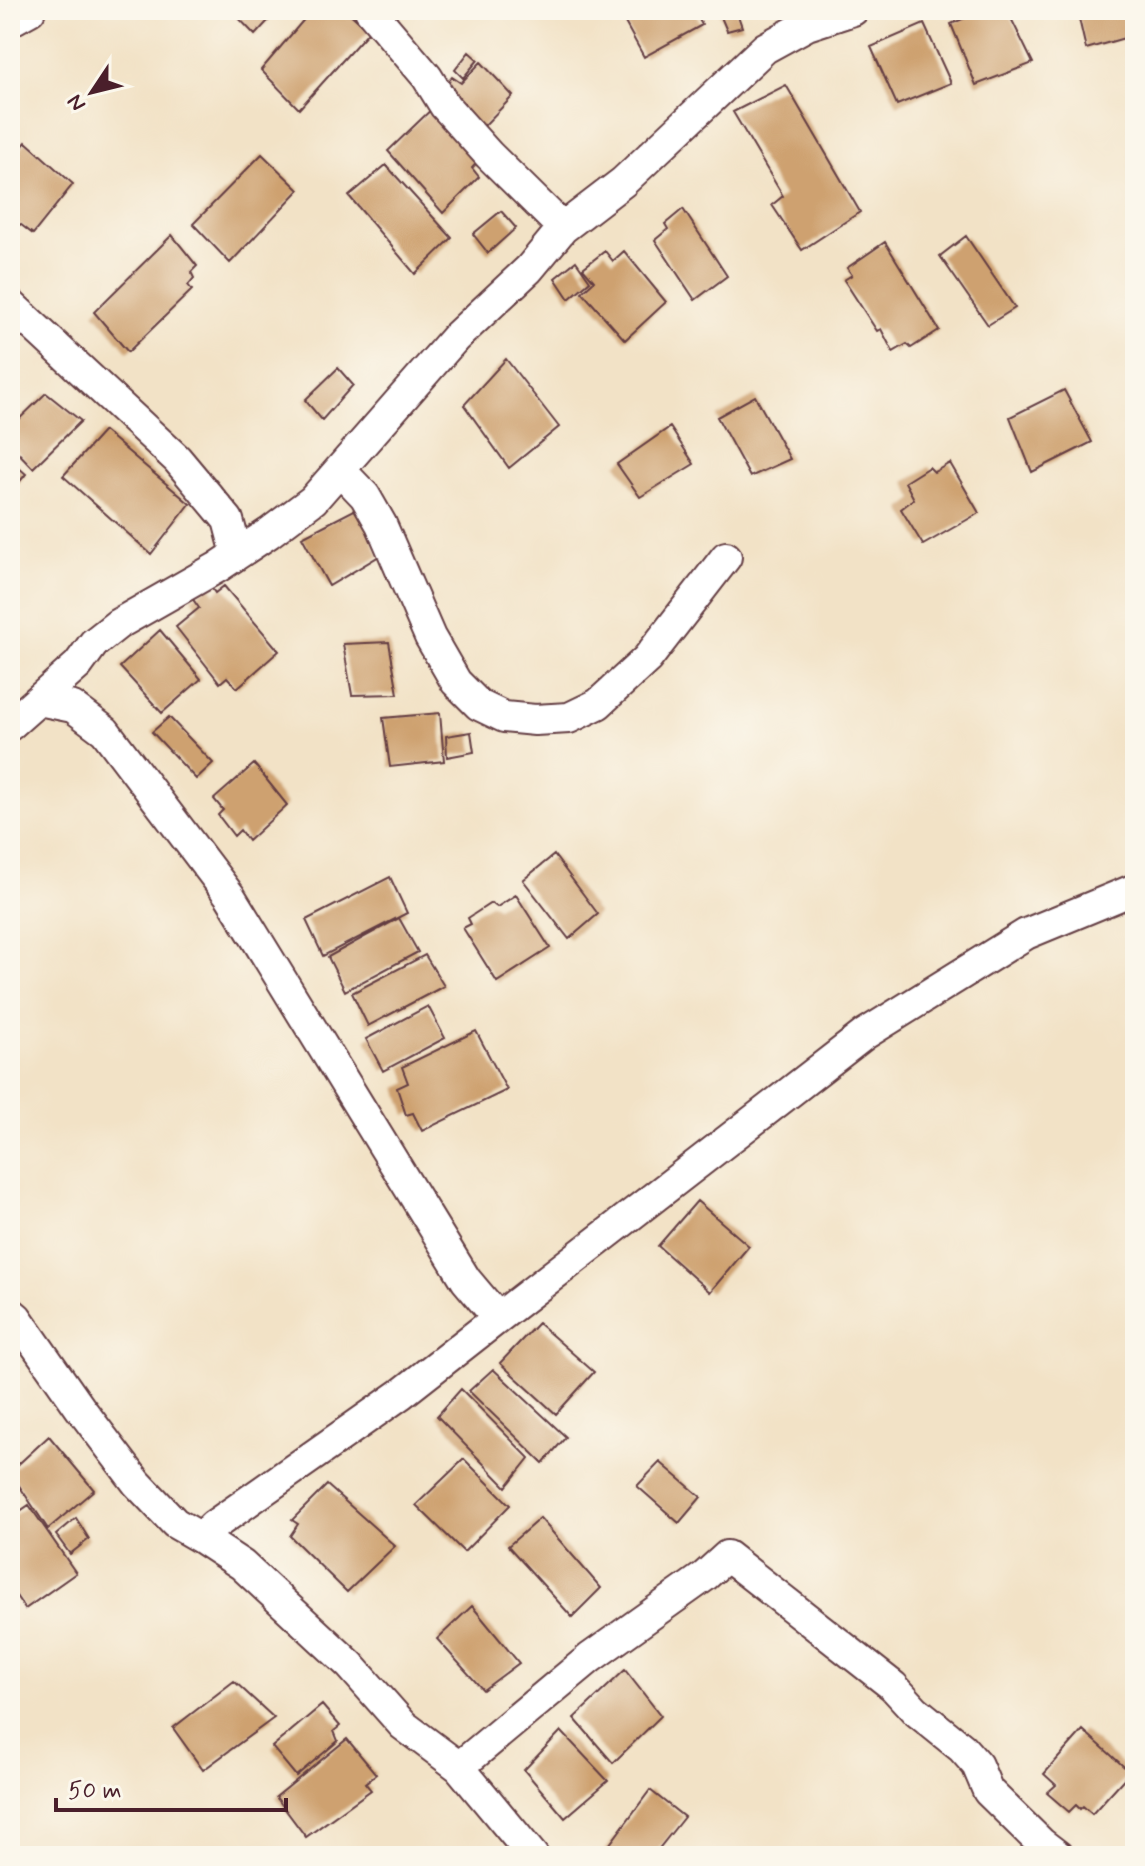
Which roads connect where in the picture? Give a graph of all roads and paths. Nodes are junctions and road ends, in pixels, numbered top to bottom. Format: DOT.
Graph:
graph roads {
  1 [pos="30,10"];
  2 [pos="370,10"];
  3 [pos="853,10"];
  4 [pos="10,21"];
  5 [pos="563,228"];
  6 [pos="10,304"];
  7 [pos="341,471"];
  8 [pos="237,554"];
  9 [pos="726,557"];
  10 [pos="39,700"];
  11 [pos="10,725"];
  12 [pos="1135,889"];
  13 [pos="10,1312"];
  14 [pos="498,1318"];
  15 [pos="201,1538"];
  16 [pos="459,1767"];
  17 [pos="533,1856"];
  18 [pos="1058,1856"];
  1 -- 4 [label="street"];
  2 -- 5 [label="street"];
  3 -- 5 [label="street"];
  5 -- 7 [label="street"];
  6 -- 8 [label="street"];
  7 -- 8 [label="street"];
  7 -- 9 [label="street"];
  8 -- 10 [label="street"];
  10 -- 11 [label="street"];
  10 -- 14 [label="street"];
  12 -- 14 [label="street"];
  13 -- 15 [label="street"];
  14 -- 15 [label="street"];
  15 -- 16 [label="street"];
  16 -- 17 [label="street"];
  16 -- 18 [label="street"];
}
